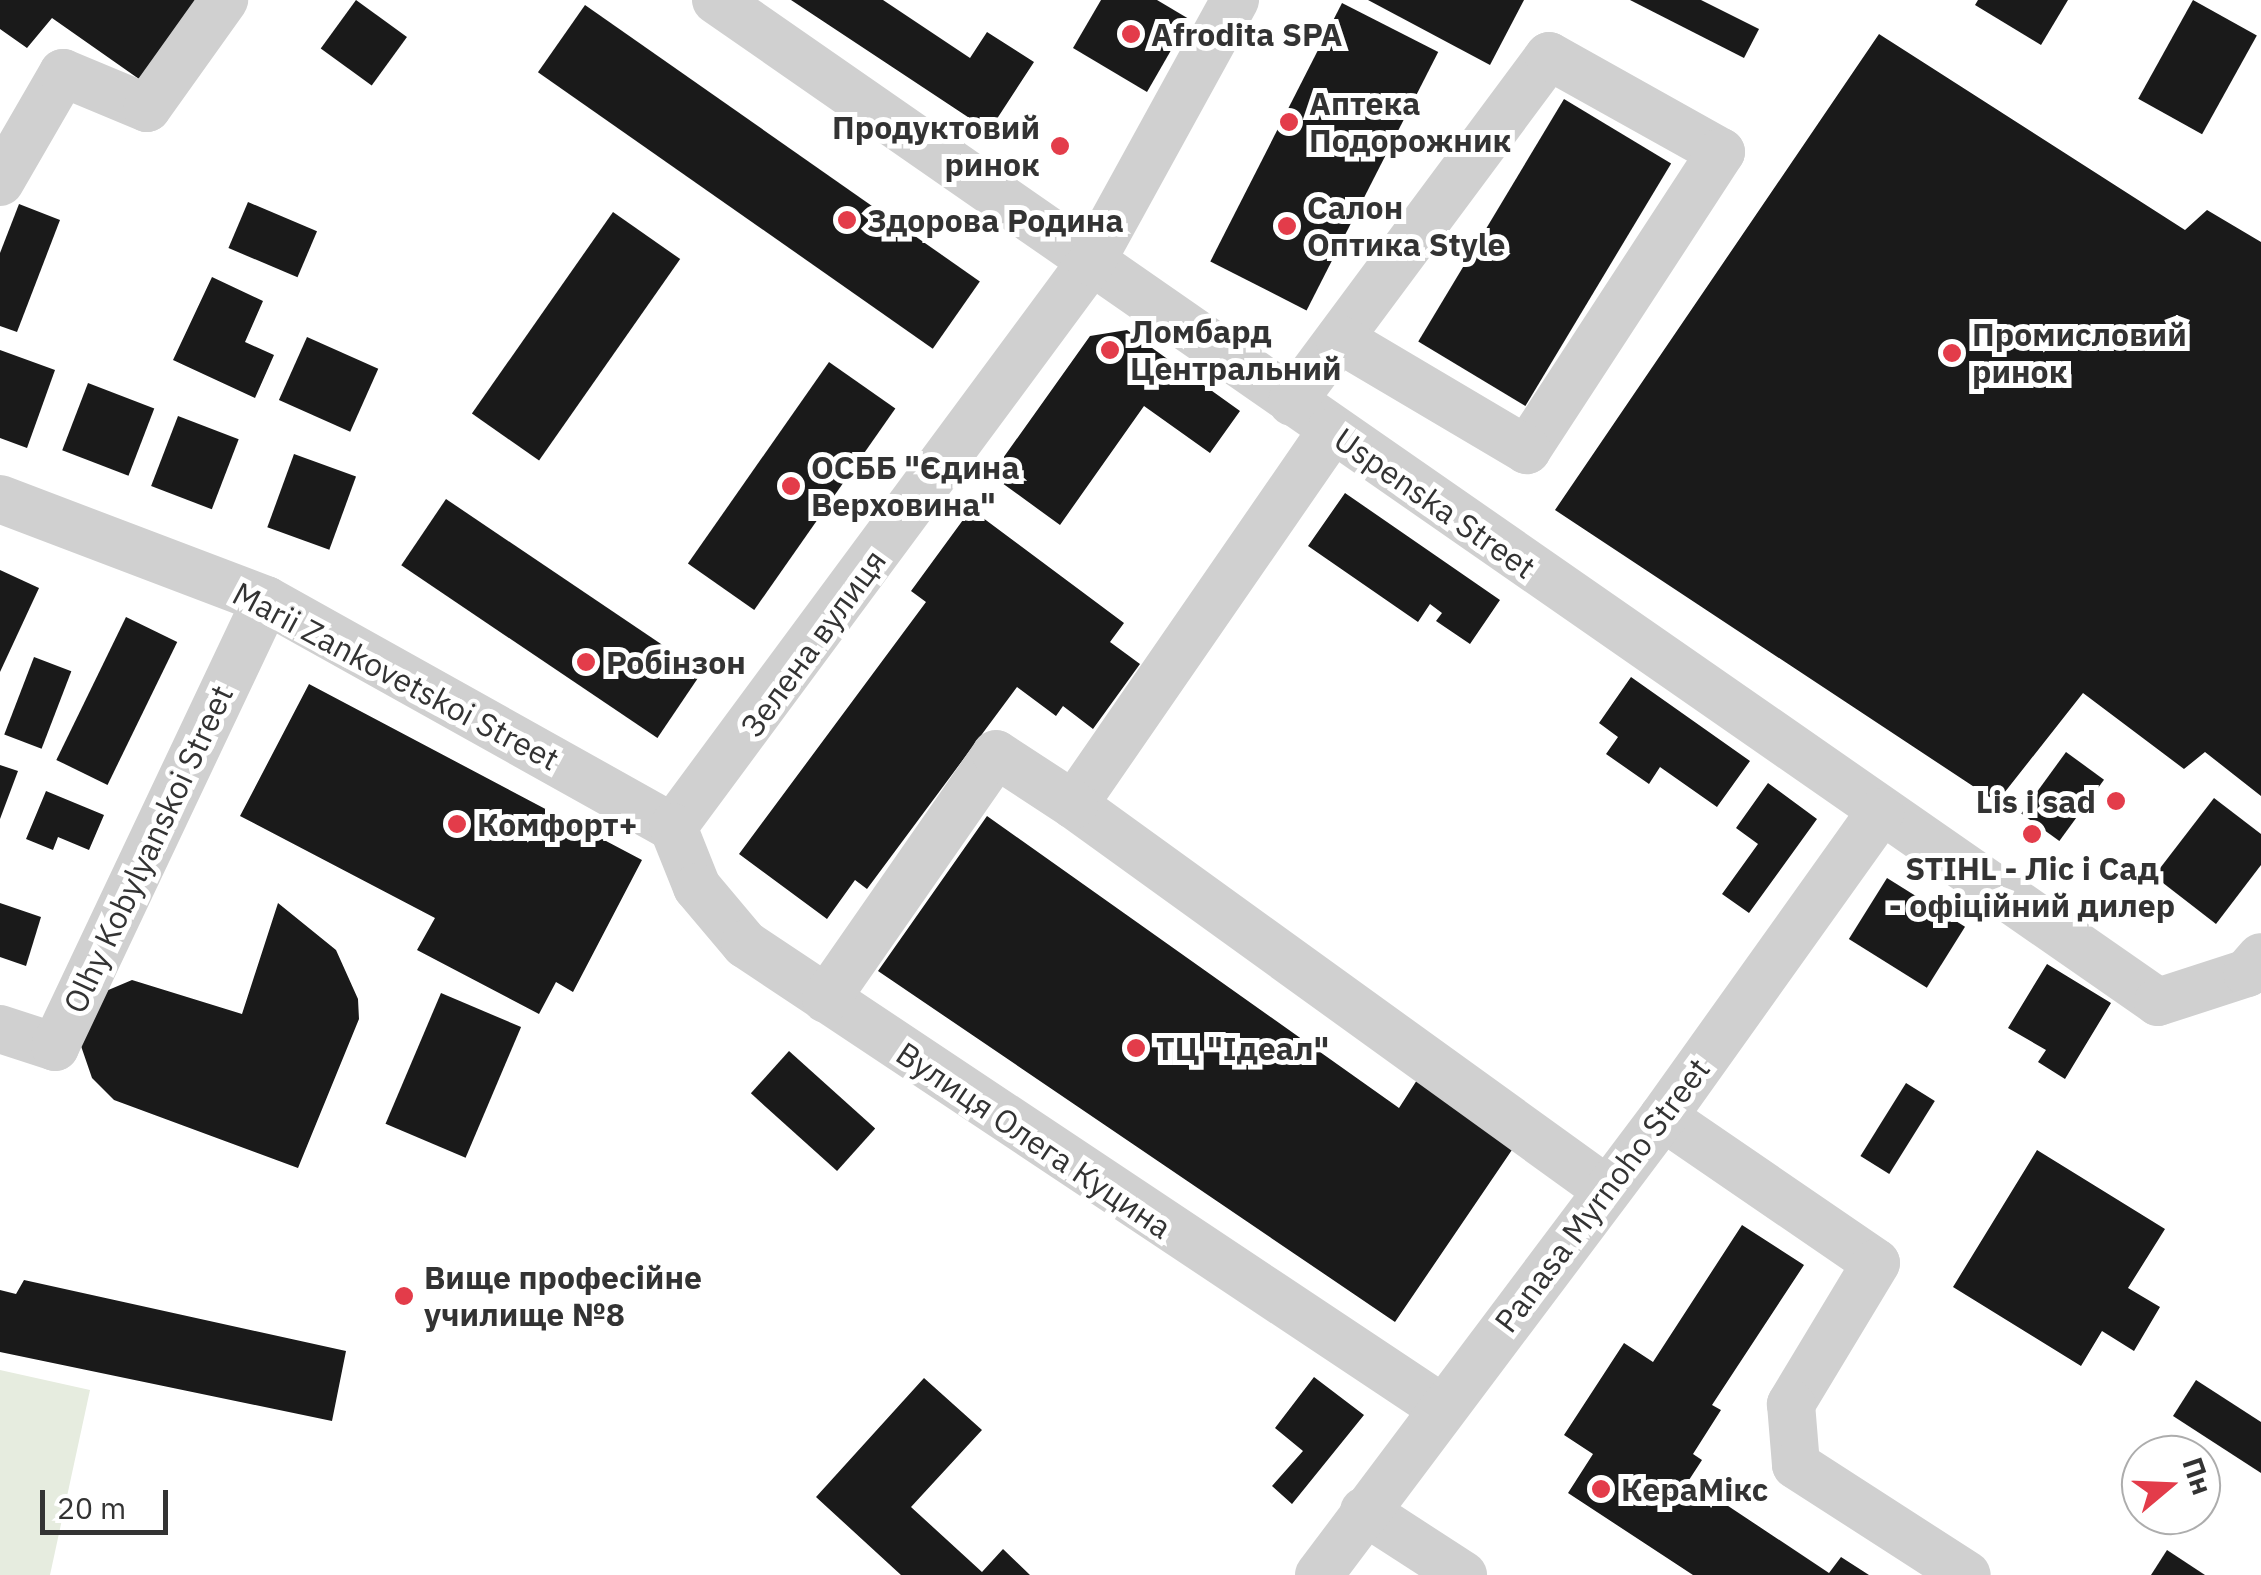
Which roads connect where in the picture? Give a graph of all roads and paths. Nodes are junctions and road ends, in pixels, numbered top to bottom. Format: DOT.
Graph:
graph roads {
  1 [pos="224,0"];
  2 [pos="716,0"];
  3 [pos="1235,0"];
  4 [pos="0,182"];
  5 [pos="1091,262"];
  6 [pos="1339,339"];
  7 [pos="1292,402"];
  8 [pos="1331,432"];
  9 [pos="0,499"];
  10 [pos="266,600"];
  11 [pos="1074,806"];
  12 [pos="1880,812"];
  13 [pos="673,827"];
  14 [pos="2256,970"];
  15 [pos="826,999"];
  16 [pos="0,1029"];
  17 [pos="1663,1116"];
  18 [pos="1607,1190"];
  19 [pos="1442,1408"];
  20 [pos="1364,1511"];
  21 [pos="1319,1575"];
  22 [pos="1462,1575"];
  23 [pos="1967,1575"];
  1 -- 4 [label="street"];
  2 -- 5 [label="street, Uspenska Street"];
  3 -- 5 [label="street, Зелена вулиця"];
  5 -- 7 [label="street, Uspenska Street"];
  5 -- 13 [label="street, Зелена вулиця"];
  6 -- 6 [label="street"];
  6 -- 7 [label="street"];
  7 -- 8 [label="street, Uspenska Street"];
  8 -- 11 [label="street"];
  8 -- 12 [label="street, Uspenska Street"];
  9 -- 10 [label="street, Marii Zankovetskoi Street"];
  10 -- 13 [label="street, Marii Zankovetskoi Street"];
  10 -- 16 [label="street, Olhy Kobylyanskoi Street"];
  11 -- 15 [label="street"];
  11 -- 18 [label="street"];
  12 -- 14 [label="street, Uspenska Street"];
  12 -- 17 [label="street, Panasa Myrnoho Street"];
  13 -- 15 [label="street, Вулиця Олега Куцина"];
  15 -- 19 [label="street, Вулиця Олега Куцина"];
  17 -- 18 [label="street, Panasa Myrnoho Street"];
  17 -- 23 [label="street"];
  18 -- 19 [label="street, Panasa Myrnoho Street"];
  19 -- 20 [label="street, Panasa Myrnoho Street"];
  20 -- 21 [label="street, Panasa Myrnoho Street"];
  20 -- 22 [label="street"];
}
